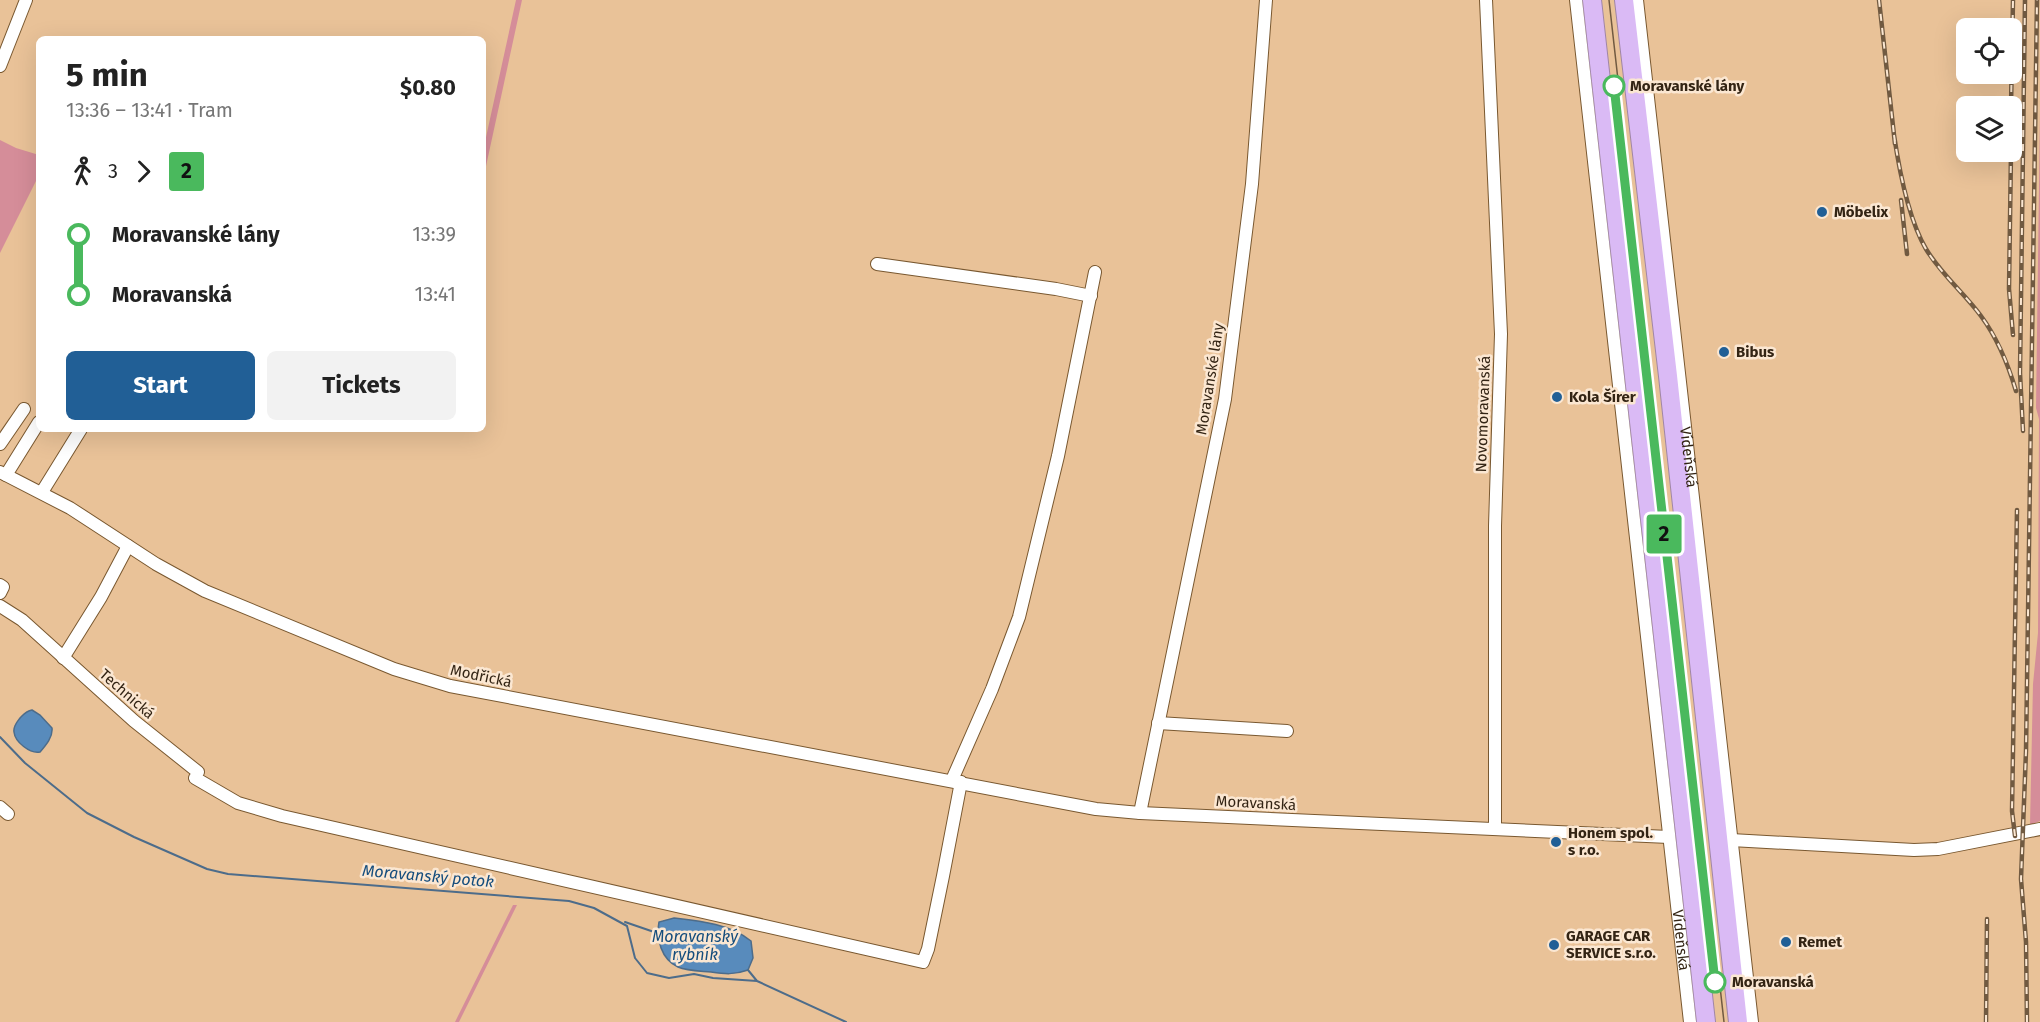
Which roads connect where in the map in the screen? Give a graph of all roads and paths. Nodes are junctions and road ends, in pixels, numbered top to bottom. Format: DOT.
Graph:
graph roads {
  1 [pos="26,0"];
  2 [pos="1266,0"];
  3 [pos="1486,0"];
  4 [pos="1576,0"];
  5 [pos="1592,0"];
  6 [pos="1624,0"];
  7 [pos="1637,0"];
  8 [pos="0,66"];
  9 [pos="877,264"];
  10 [pos="1095,272"];
  11 [pos="1091,296"];
  12 [pos="1668,376"];
  13 [pos="24,409"];
  14 [pos="36,426"];
  15 [pos="79,432"];
  16 [pos="0,444"];
  17 [pos="3,473"];
  18 [pos="42,492"];
  19 [pos="1698,545"];
  20 [pos="128,546"];
  21 [pos="0,585"];
  22 [pos="0,593"];
  23 [pos="0,606"];
  24 [pos="63,658"];
  25 [pos="1158,723"];
  26 [pos="1287,731"];
  27 [pos="956,781"];
  28 [pos="1140,813"];
  29 [pos="1495,829"];
  30 [pos="2040,829"];
  31 [pos="1669,837"];
  32 [pos="1731,840"];
  33 [pos="1690,1022"];
  34 [pos="1706,1022"];
  35 [pos="1738,1022"];
  36 [pos="1752,1022"];
  1 -- 8 [label="street"];
  2 -- 25 [label="street, Moravanské lány"];
  3 -- 29 [label="street, Novomoravanská"];
  4 -- 31 [label="street, Vídeňská"];
  5 -- 34 [label="highway, Vídeňská"];
  6 -- 12 [label="highway, Vídeňská"];
  7 -- 19 [label="street, Vídeňská"];
  9 -- 11 [label="street"];
  10 -- 11 [label="street"];
  11 -- 27 [label="street"];
  12 -- 19 [label="highway"];
  12 -- 35 [label="highway, Vídeňská"];
  13 -- 16 [label="street"];
  14 -- 17 [label="street, Modřická"];
  15 -- 18 [label="street"];
  17 -- 18 [label="street, Modřická"];
  18 -- 20 [label="street, Modřická"];
  19 -- 32 [label="street, Vídeňská"];
  20 -- 24 [label="street"];
  20 -- 27 [label="street, Modřická"];
  21 -- 22 [label="street"];
  23 -- 24 [label="street, Technická"];
  24 -- 27 [label="street, Technická"];
  25 -- 26 [label="street"];
  25 -- 28 [label="street, Moravanské lány"];
  27 -- 28 [label="street, Moravanská"];
  28 -- 29 [label="street, Moravanská"];
  29 -- 31 [label="street, Moravanská"];
  30 -- 32 [label="street"];
  31 -- 33 [label="street, Vídeňská"];
  32 -- 36 [label="street, Vídeňská"];
}
